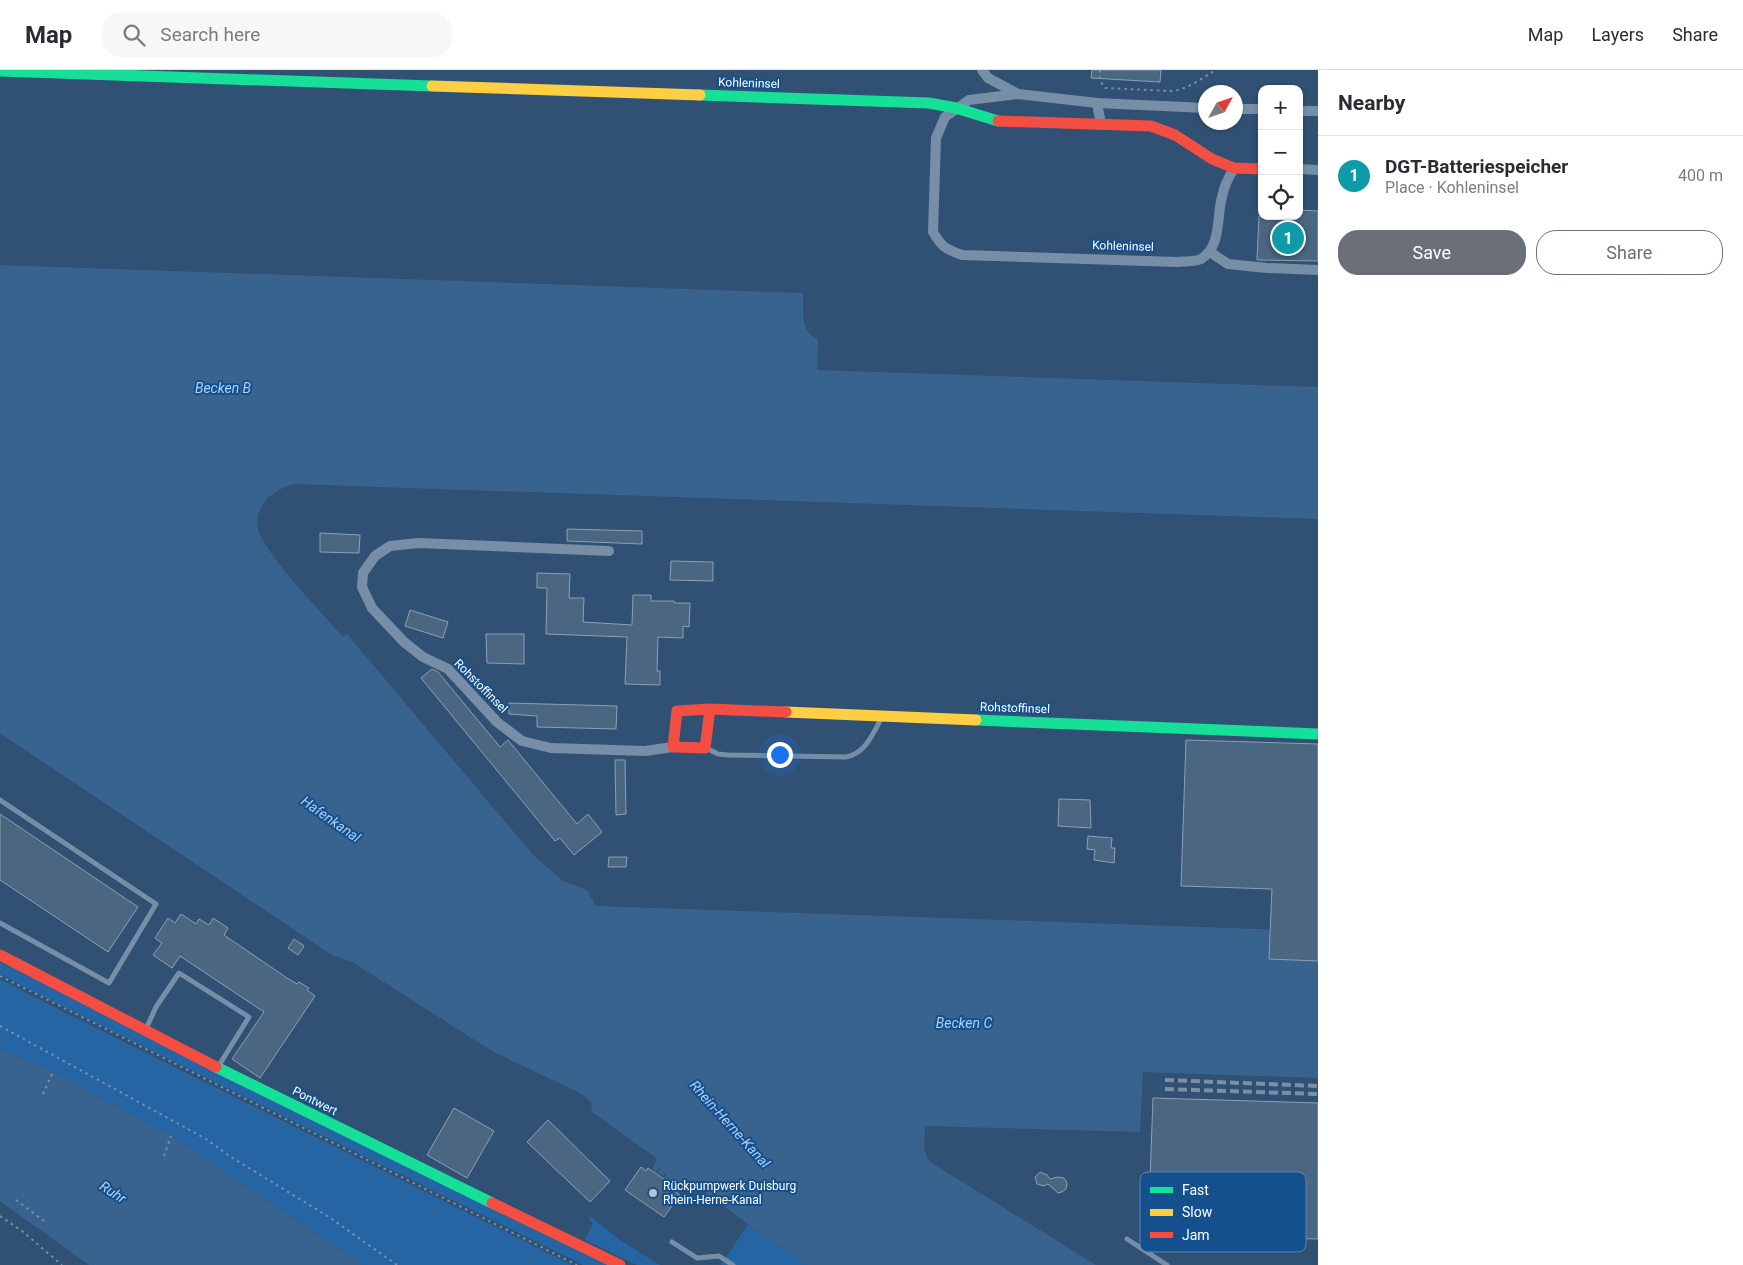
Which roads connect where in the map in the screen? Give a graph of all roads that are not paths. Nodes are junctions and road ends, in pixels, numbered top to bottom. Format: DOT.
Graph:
graph roads {
  1 [pos="982,70"];
  2 [pos="0,71"];
  3 [pos="1018,94"];
  4 [pos="1097,103"];
  5 [pos="956,108"];
  6 [pos="1198,108"];
  7 [pos="1243,109"];
  8 [pos="1258,110"];
  9 [pos="1303,111"];
  10 [pos="1318,111"];
  11 [pos="1101,124"];
  12 [pos="1234,168"];
  13 [pos="1258,169"];
  14 [pos="1303,169"];
  15 [pos="1318,170"];
  16 [pos="1210,252"];
  17 [pos="1318,270"];
  18 [pos="609,551"];
  19 [pos="710,710"];
  20 [pos="882,716"];
  21 [pos="1318,734"];
  22 [pos="673,747"];
  23 [pos="704,748"];
  24 [pos="0,800"];
  25 [pos="0,923"];
  26 [pos="0,955"];
  27 [pos="146,1031"];
  28 [pos="218,1068"];
  29 [pos="1127,1239"];
  30 [pos="672,1242"];
  31 [pos="1140,1247"];
  32 [pos="1147,1252"];
  33 [pos="620,1265"];
  34 [pos="733,1265"];
  35 [pos="1167,1265"];
  1 -- 3 [label="street, Kohleninsel"];
  2 -- 5 [label="street, Kohleninsel"];
  3 -- 4 [label="street, Kohleninsel"];
  3 -- 5 [label="street, Kohleninsel"];
  4 -- 6 [label="street, Kohleninsel"];
  4 -- 11 [label="street"];
  5 -- 11 [label="street, Kohleninsel"];
  5 -- 16 [label="street, Kohleninsel"];
  7 -- 8 [label="street"];
  9 -- 10 [label="street"];
  11 -- 12 [label="street, Kohleninsel"];
  12 -- 13 [label="street, Kohleninsel"];
  12 -- 16 [label="street"];
  14 -- 15 [label="street"];
  16 -- 17 [label="street"];
  18 -- 22 [label="street, Rohstoffinsel"];
  19 -- 20 [label="street, Rohstoffinsel"];
  19 -- 22 [label="street, Rohstoffinsel"];
  19 -- 23 [label="street"];
  20 -- 21 [label="street, Rohstoffinsel"];
  20 -- 23 [label="lane"];
  22 -- 23 [label="street, Rohstoffinsel"];
  24 -- 25 [label="lane"];
  26 -- 27 [label="street, Pontwert"];
  27 -- 28 [label="street, Pontwert"];
  27 -- 28 [label="lane"];
  28 -- 33 [label="street, Pontwert"];
  29 -- 31 [label="lane"];
  30 -- 34 [label="lane"];
  32 -- 35 [label="lane"];
}
